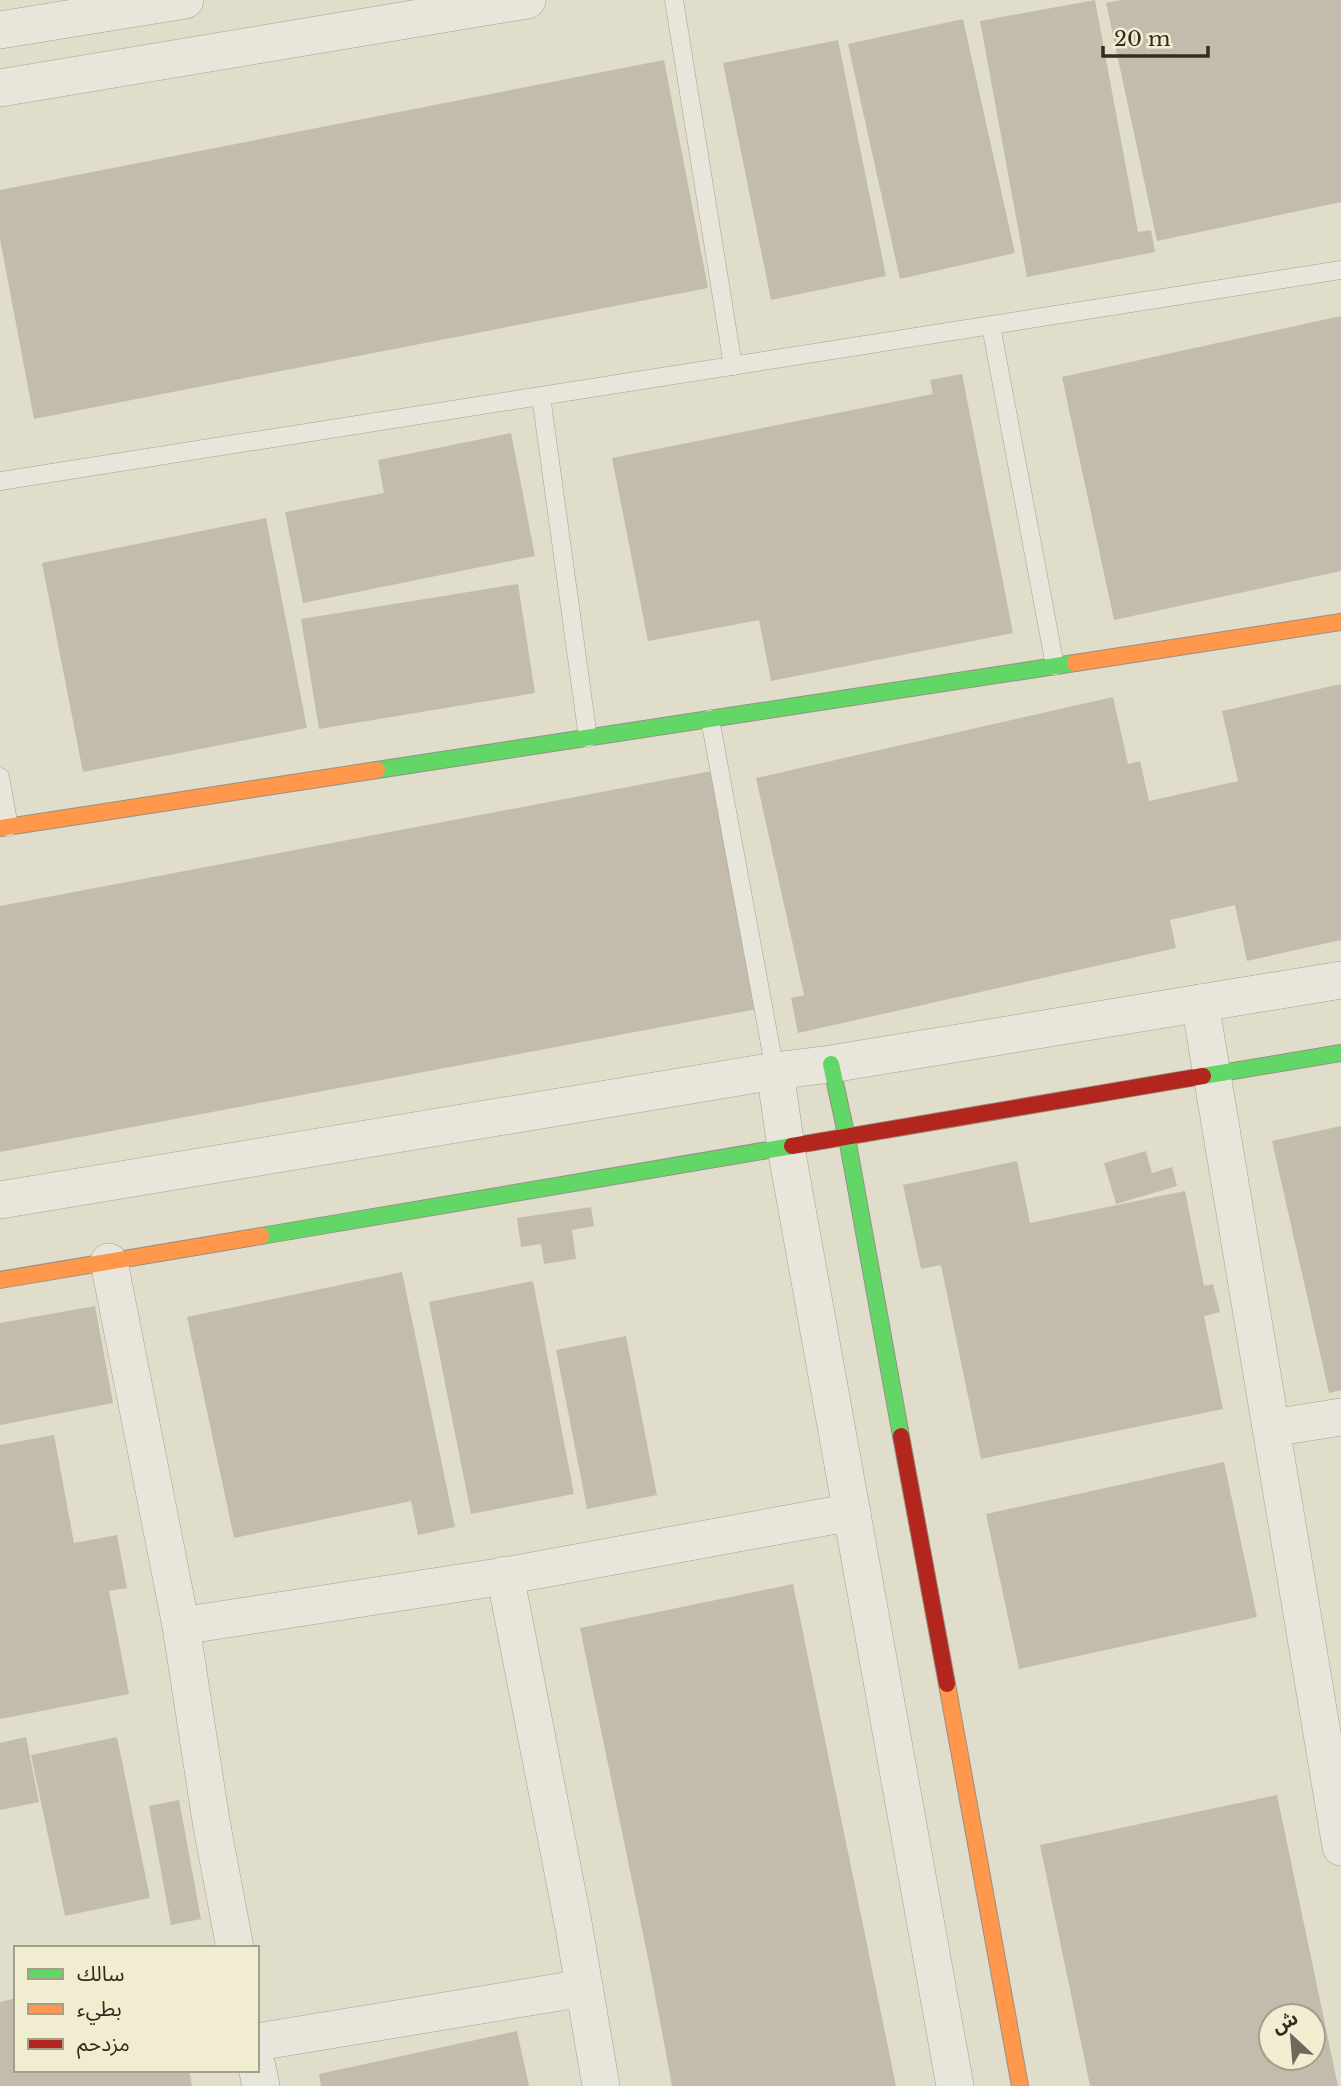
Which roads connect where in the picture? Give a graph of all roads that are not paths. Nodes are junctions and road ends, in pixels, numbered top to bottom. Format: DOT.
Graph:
graph roads {
  1 [pos="185,0"];
  2 [pos="527,0"];
  3 [pos="674,0"];
  4 [pos="0,30"];
  5 [pos="0,88"];
  6 [pos="1341,271"];
  7 [pos="991,326"];
  8 [pos="733,366"];
  9 [pos="541,396"];
  10 [pos="0,481"];
  11 [pos="1341,622"];
  12 [pos="1055,666"];
  13 [pos="710,719"];
  14 [pos="588,738"];
  15 [pos="0,777"];
  16 [pos="5,827"];
  17 [pos="1341,980"];
  18 [pos="1200,1003"];
  19 [pos="1341,1053"];
  20 [pos="831,1064"];
  21 [pos="775,1071"];
  22 [pos="1212,1074"];
  23 [pos="847,1138"];
  24 [pos="786,1148"];
  25 [pos="0,1200"];
  26 [pos="109,1262"];
  27 [pos="0,1280"];
  28 [pos="1341,1417"];
  29 [pos="1271,1428"];
  30 [pos="852,1512"];
  31 [pos="505,1575"];
  32 [pos="181,1626"];
  33 [pos="1341,1847"];
  34 [pos="235,1946"];
  35 [pos="584,1988"];
  36 [pos="259,2042"];
  37 [pos="601,2086"];
  38 [pos="955,2086"];
  39 [pos="1020,2086"];
  1 -- 4 [label="street"];
  2 -- 5 [label="street"];
  3 -- 8 [label="lane"];
  6 -- 7 [label="lane"];
  7 -- 8 [label="lane"];
  7 -- 12 [label="lane"];
  8 -- 9 [label="lane"];
  9 -- 10 [label="lane"];
  9 -- 14 [label="lane"];
  11 -- 12 [label="street"];
  12 -- 13 [label="street"];
  13 -- 14 [label="street"];
  13 -- 21 [label="lane"];
  14 -- 16 [label="street"];
  15 -- 16 [label="lane"];
  17 -- 18 [label="street"];
  18 -- 20 [label="street"];
  18 -- 22 [label="street"];
  19 -- 22 [label="street"];
  20 -- 21 [label="street"];
  20 -- 23 [label="street"];
  21 -- 24 [label="street"];
  21 -- 25 [label="street"];
  22 -- 23 [label="street"];
  22 -- 29 [label="street"];
  23 -- 24 [label="street"];
  23 -- 39 [label="street"];
  24 -- 26 [label="street"];
  24 -- 30 [label="street"];
  26 -- 27 [label="street"];
  26 -- 32 [label="street"];
  28 -- 29 [label="street"];
  29 -- 33 [label="street"];
  30 -- 31 [label="street"];
  30 -- 38 [label="street"];
  31 -- 32 [label="street"];
  31 -- 35 [label="street"];
  32 -- 34 [label="street"];
  35 -- 36 [label="street"];
  35 -- 37 [label="street"];
}
